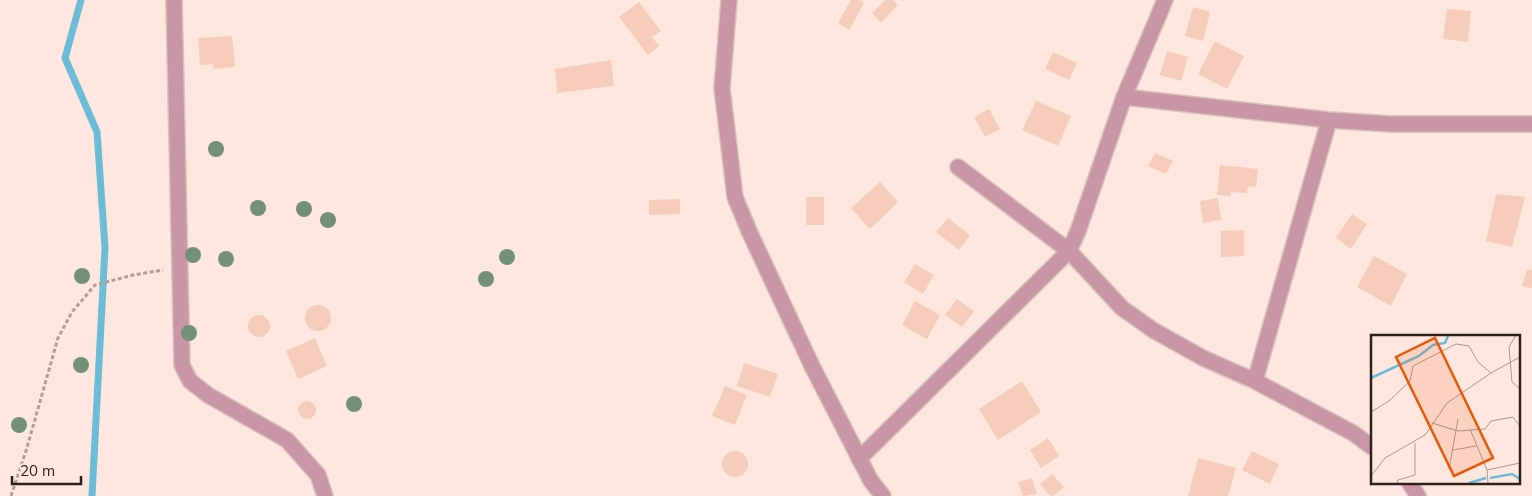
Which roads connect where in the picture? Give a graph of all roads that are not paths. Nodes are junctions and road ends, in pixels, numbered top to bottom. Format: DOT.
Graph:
graph roads {
  1 [pos="174,0"];
  2 [pos="729,0"];
  3 [pos="1165,0"];
  4 [pos="1124,98"];
  5 [pos="1329,120"];
  6 [pos="1532,124"];
  7 [pos="958,168"];
  8 [pos="1069,251"];
  9 [pos="1255,381"];
  10 [pos="1371,446"];
  11 [pos="860,459"];
  12 [pos="1410,484"];
  13 [pos="325,496"];
  14 [pos="883,496"];
  15 [pos="1418,496"];
  1 -- 13 [label="street"];
  2 -- 11 [label="street"];
  3 -- 4 [label="street"];
  4 -- 5 [label="street"];
  4 -- 8 [label="street"];
  5 -- 6 [label="street"];
  5 -- 9 [label="street"];
  7 -- 8 [label="street"];
  8 -- 9 [label="street"];
  8 -- 11 [label="street"];
  9 -- 10 [label="street"];
  11 -- 14 [label="street"];
  12 -- 15 [label="street"];
}
